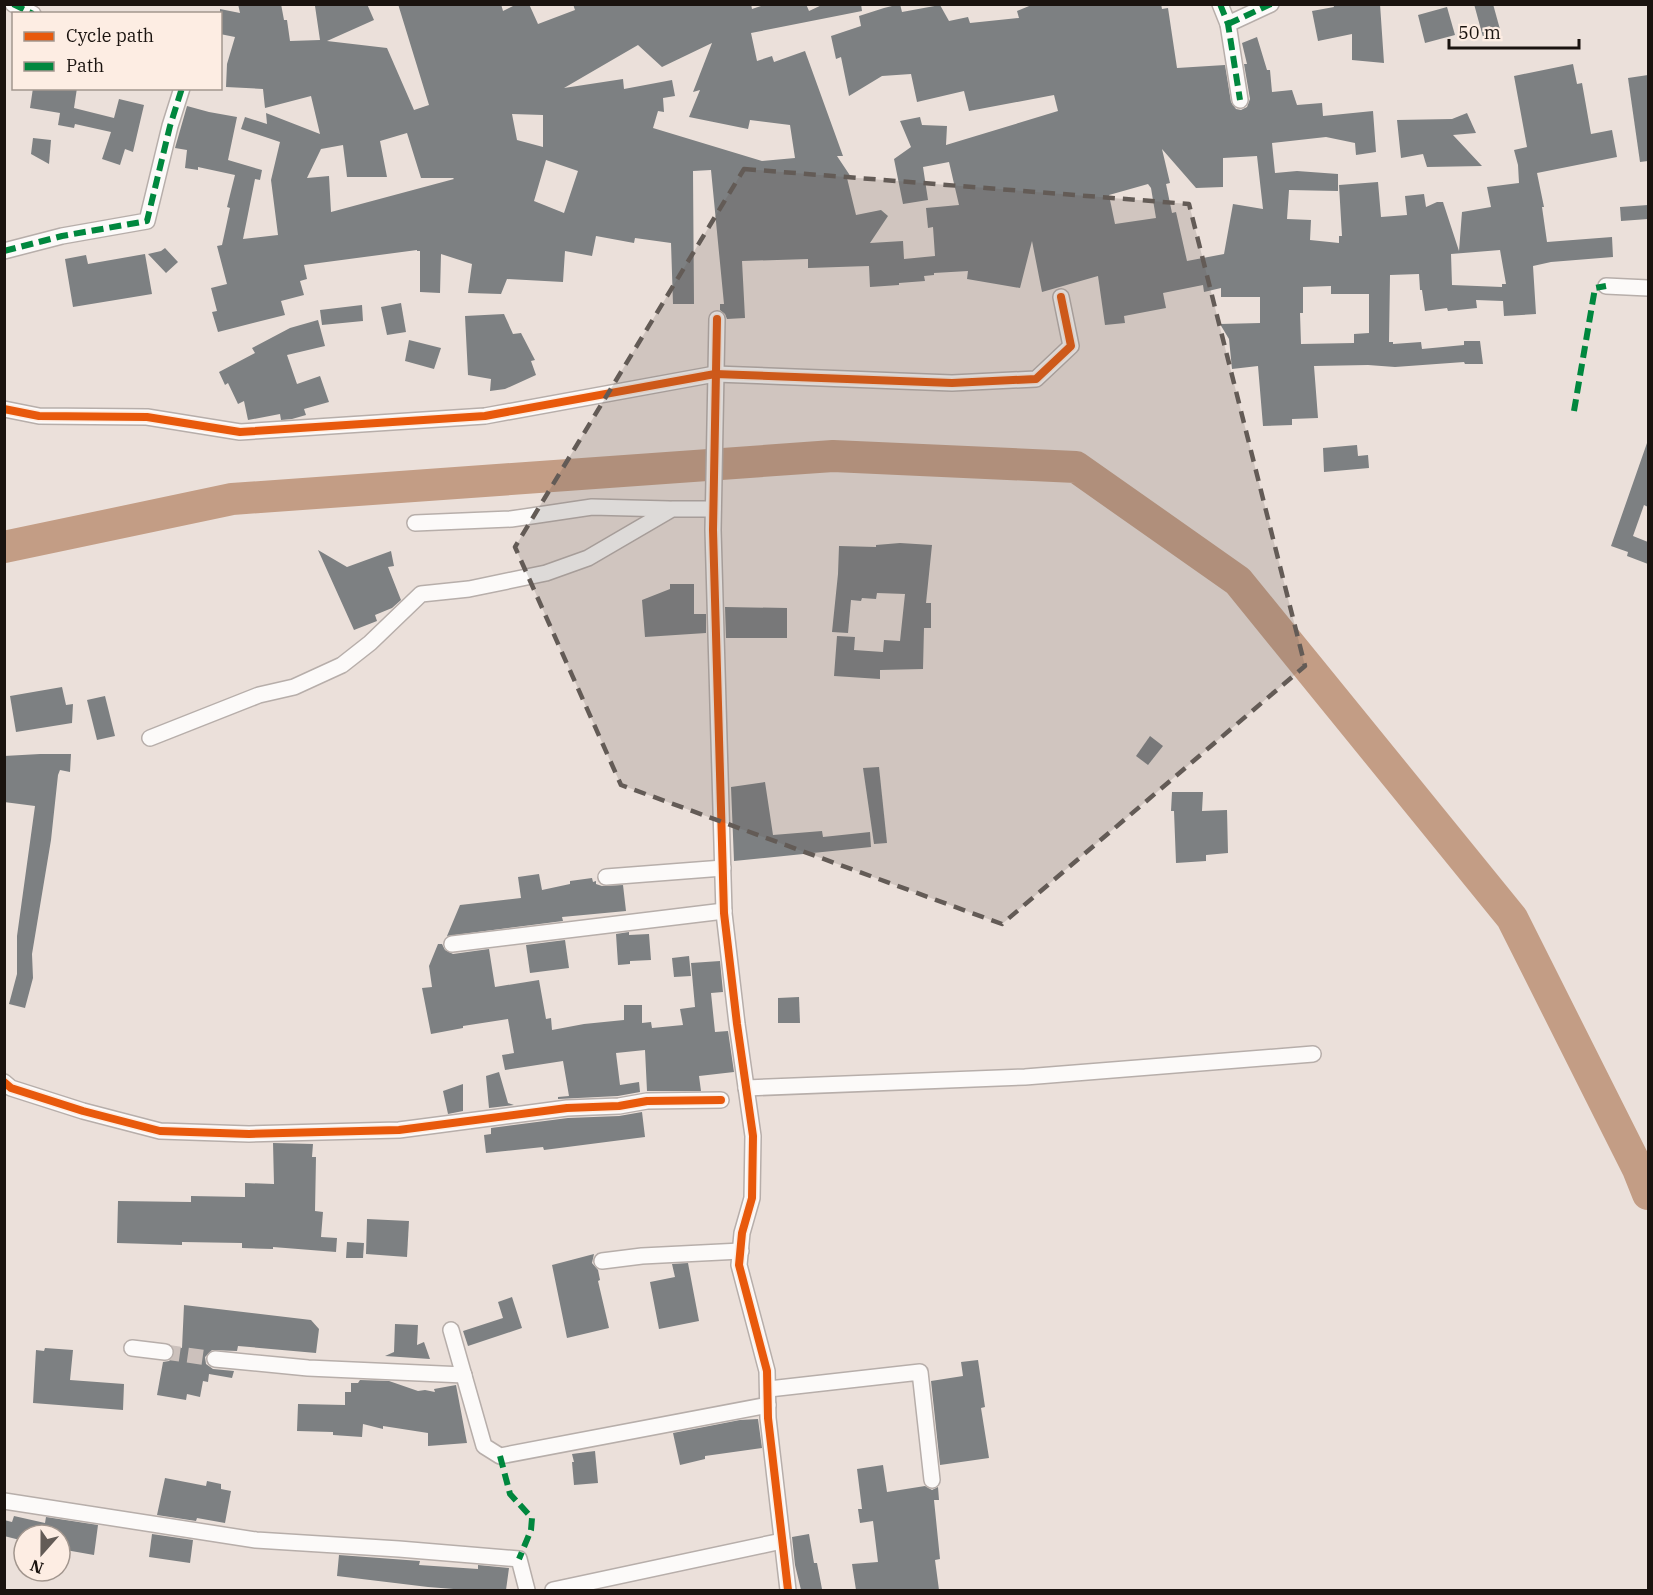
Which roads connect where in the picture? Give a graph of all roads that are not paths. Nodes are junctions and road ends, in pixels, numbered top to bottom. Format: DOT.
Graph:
graph roads {
  1 [pos="13,4"];
  2 [pos="1220,4"];
  3 [pos="1271,4"];
  4 [pos="29,12"];
  5 [pos="1228,24"];
  6 [pos="181,90"];
  7 [pos="1240,100"];
  8 [pos="4,251"];
  9 [pos="1605,286"];
  10 [pos="1648,288"];
  11 [pos="1061,297"];
  12 [pos="717,320"];
  13 [pos="715,374"];
  14 [pos="4,409"];
  15 [pos="672,509"];
  16 [pos="713,509"];
  17 [pos="416,523"];
  18 [pos="150,738"];
  19 [pos="723,868"];
  20 [pos="606,877"];
  21 [pos="724,911"];
  22 [pos="452,944"];
  23 [pos="1313,1054"];
  24 [pos="4,1083"];
  25 [pos="746,1088"];
  26 [pos="721,1100"];
  27 [pos="741,1251"];
  28 [pos="602,1261"];
  29 [pos="451,1330"];
  30 [pos="132,1348"];
  31 [pos="165,1352"];
  32 [pos="215,1359"];
  33 [pos="464,1375"];
  34 [pos="769,1389"];
  35 [pos="768,1405"];
  36 [pos="932,1480"];
  37 [pos="4,1501"];
  38 [pos="782,1540"];
  39 [pos="527,1590"];
  40 [pos="553,1590"];
  41 [pos="788,1590"];
  1 -- 4 [label="street"];
  2 -- 5 [label="street"];
  3 -- 5 [label="street"];
  5 -- 7 [label="street"];
  6 -- 8 [label="street"];
  9 -- 10 [label="street"];
  11 -- 13 [label="street"];
  12 -- 13 [label="street"];
  13 -- 14 [label="street"];
  13 -- 16 [label="street"];
  15 -- 16 [label="street"];
  15 -- 17 [label="street"];
  15 -- 18 [label="street"];
  16 -- 19 [label="street"];
  19 -- 20 [label="street"];
  19 -- 21 [label="street"];
  21 -- 22 [label="street"];
  21 -- 25 [label="street"];
  23 -- 25 [label="street"];
  24 -- 26 [label="street"];
  25 -- 27 [label="street"];
  27 -- 28 [label="street"];
  27 -- 34 [label="street"];
  29 -- 33 [label="street"];
  30 -- 31 [label="street"];
  32 -- 33 [label="street"];
  33 -- 35 [label="street"];
  34 -- 35 [label="street"];
  34 -- 36 [label="street"];
  35 -- 38 [label="street"];
  37 -- 39 [label="street"];
  38 -- 40 [label="street"];
  38 -- 41 [label="street"];
}
